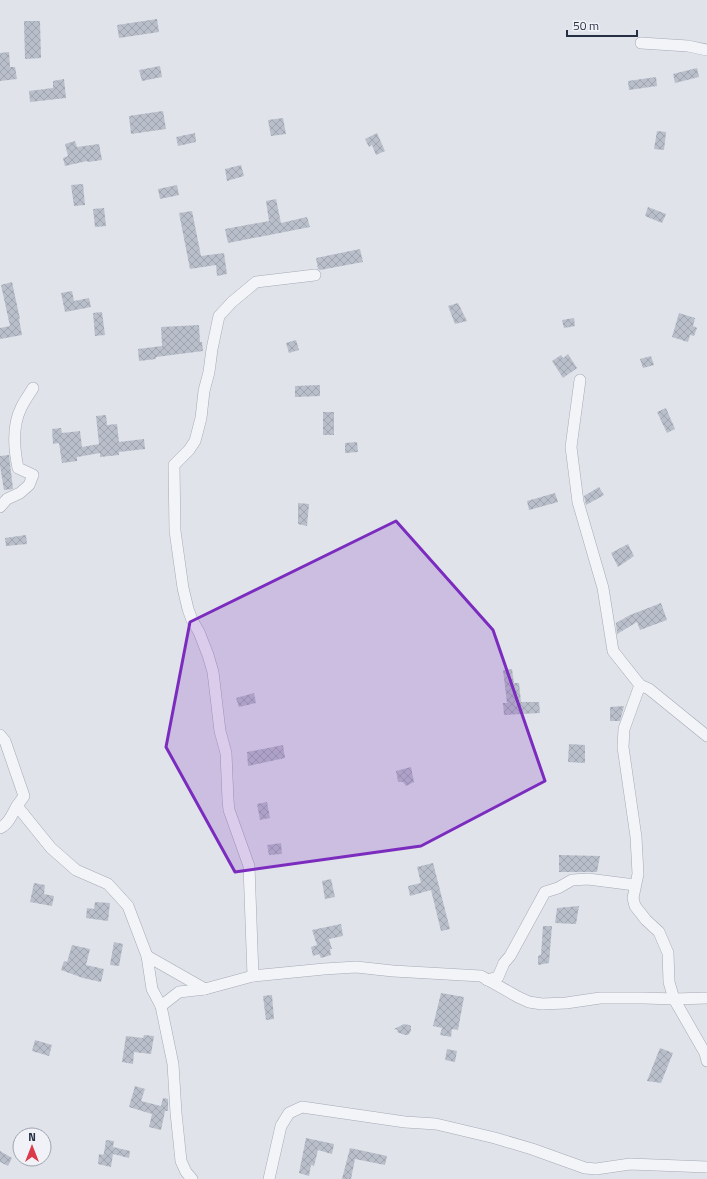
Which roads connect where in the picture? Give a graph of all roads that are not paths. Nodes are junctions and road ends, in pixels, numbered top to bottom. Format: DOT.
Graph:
graph roads {
  1 [pos="641,43"];
  2 [pos="707,50"];
  3 [pos="315,275"];
  4 [pos="580,380"];
  5 [pos="33,388"];
  6 [pos="0,507"];
  7 [pos="640,685"];
  8 [pos="0,735"];
  9 [pos="707,736"];
  10 [pos="17,806"];
  11 [pos="0,828"];
  12 [pos="635,885"];
  13 [pos="146,956"];
  14 [pos="253,976"];
  15 [pos="487,980"];
  16 [pos="205,989"];
  17 [pos="707,998"];
  18 [pos="674,999"];
  19 [pos="161,1006"];
  20 [pos="707,1061"];
  21 [pos="707,1167"];
  22 [pos="192,1179"];
  23 [pos="269,1179"];
  1 -- 2 [label="street"];
  3 -- 14 [label="street"];
  4 -- 7 [label="street"];
  5 -- 6 [label="street"];
  7 -- 9 [label="street"];
  7 -- 12 [label="street"];
  8 -- 10 [label="street"];
  10 -- 11 [label="street"];
  10 -- 13 [label="street"];
  12 -- 15 [label="street"];
  12 -- 18 [label="street"];
  13 -- 16 [label="street"];
  13 -- 19 [label="street"];
  14 -- 15 [label="street"];
  14 -- 16 [label="street"];
  15 -- 18 [label="street"];
  16 -- 19 [label="street"];
  17 -- 18 [label="street"];
  18 -- 20 [label="street"];
  19 -- 22 [label="street"];
  21 -- 23 [label="street"];
}
